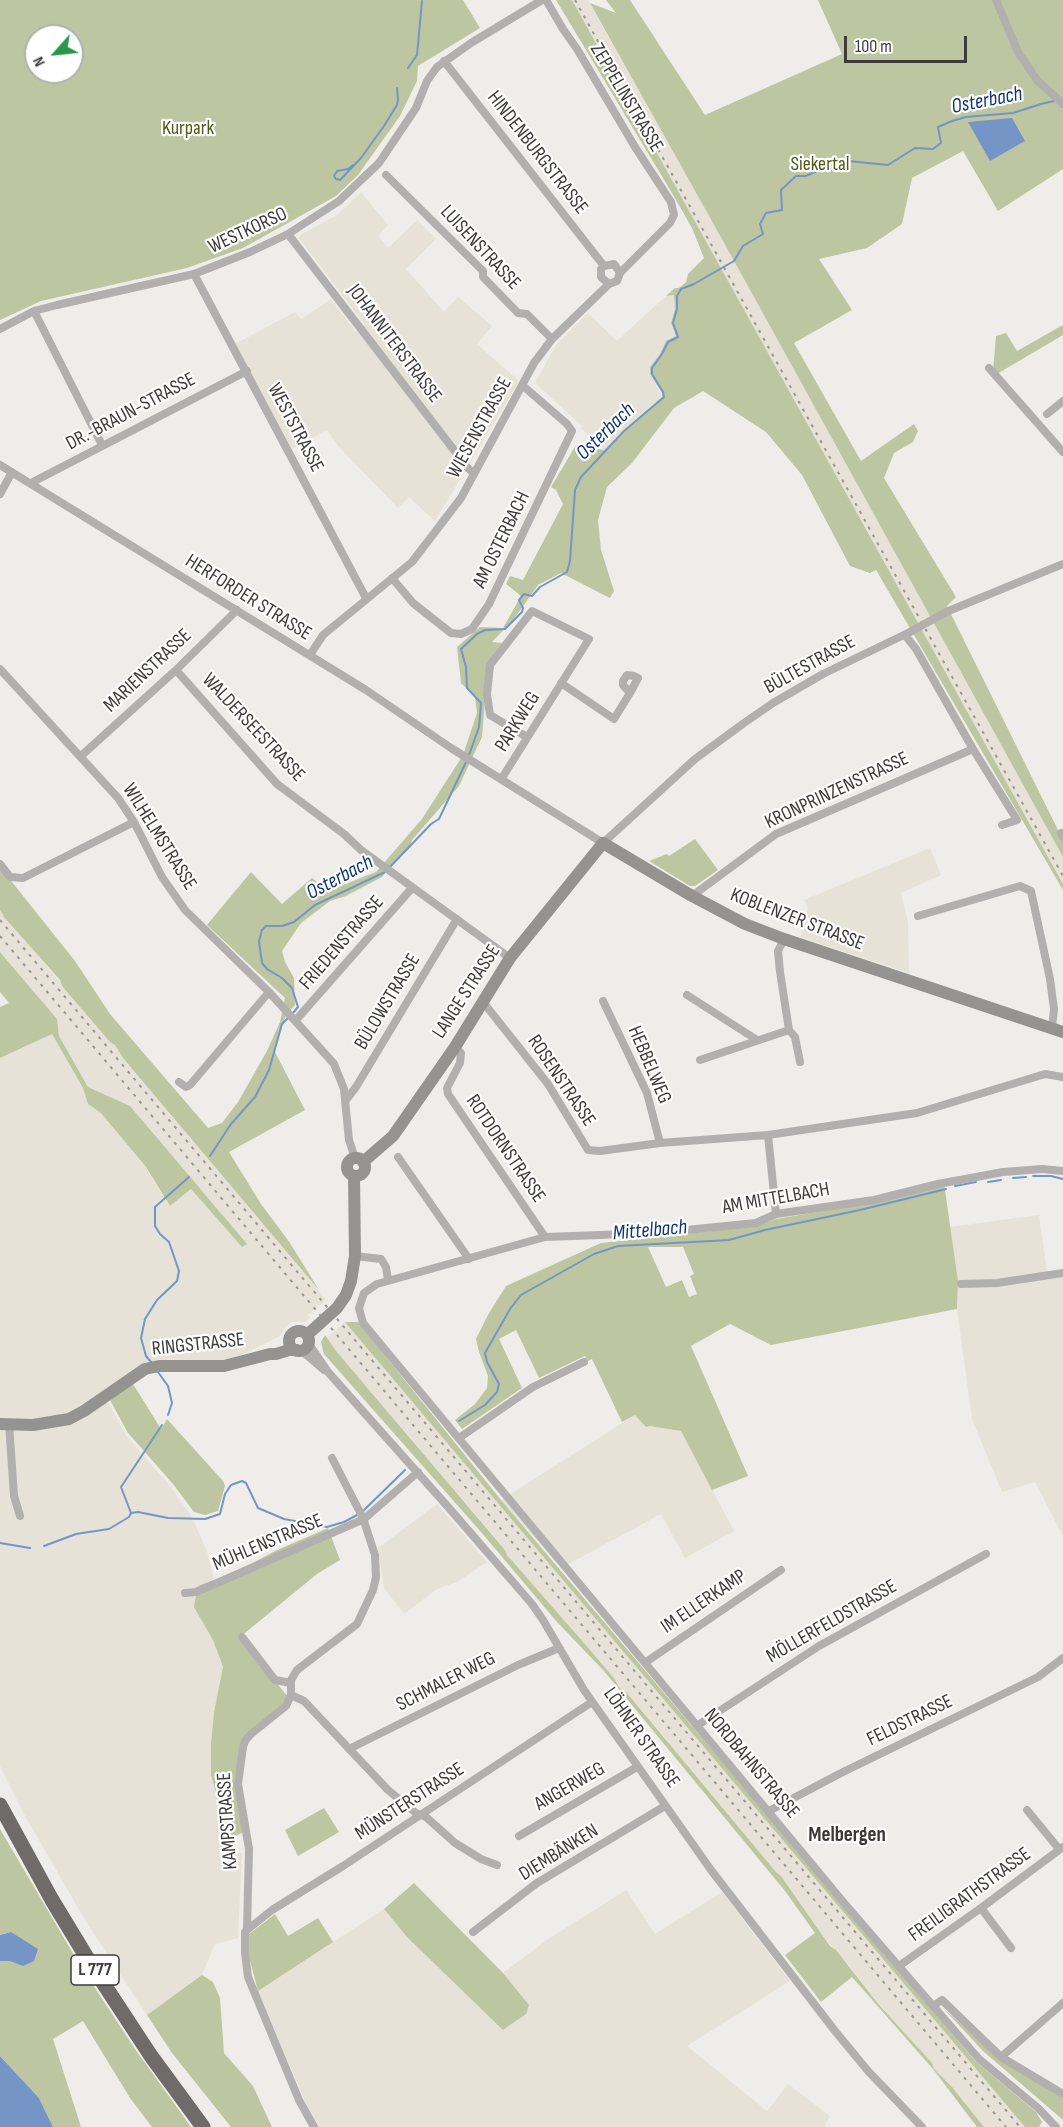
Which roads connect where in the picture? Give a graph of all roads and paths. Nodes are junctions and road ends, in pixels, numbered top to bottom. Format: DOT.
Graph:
graph roads {
  1 [pos="544,0"];
  2 [pos="996,0"];
  3 [pos="443,62"];
  4 [pos="1061,103"];
  5 [pos="386,175"];
  6 [pos="674,215"];
  7 [pos="288,234"];
  8 [pos="604,266"];
  9 [pos="620,273"];
  10 [pos="194,274"];
  11 [pos="609,284"];
  12 [pos="34,311"];
  13 [pos="0,329"];
  14 [pos="552,339"];
  15 [pos="990,368"];
  16 [pos="247,370"];
  17 [pos="522,385"];
  18 [pos="1063,401"];
  19 [pos="1047,414"];
  20 [pos="102,445"];
  21 [pos="1063,452"];
  22 [pos="0,465"];
  23 [pos="12,472"];
  24 [pos="474,474"];
  25 [pos="31,483"];
  26 [pos="0,494"];
  27 [pos="1063,564"];
  28 [pos="392,578"];
  29 [pos="366,598"];
  30 [pos="237,610"];
  31 [pos="907,634"];
  32 [pos="310,655"];
  33 [pos="0,669"];
  34 [pos="176,670"];
  35 [pos="561,683"];
  36 [pos="630,693"];
  37 [pos="527,737"];
  38 [pos="973,749"];
  39 [pos="81,756"];
  40 [pos="476,763"];
  41 [pos="502,778"];
  42 [pos="134,822"];
  43 [pos="1002,825"];
  44 [pos="603,843"];
  45 [pos="0,864"];
  46 [pos="412,888"];
  47 [pos="692,896"];
  48 [pos="918,916"];
  49 [pos="457,919"];
  50 [pos="784,939"];
  51 [pos="510,958"];
  52 [pos="268,992"];
  53 [pos="687,995"];
  54 [pos="603,1001"];
  55 [pos="483,1002"];
  56 [pos="294,1018"];
  57 [pos="789,1030"];
  58 [pos="1057,1030"];
  59 [pos="757,1040"];
  60 [pos="455,1047"];
  61 [pos="700,1060"];
  62 [pos="800,1062"];
  63 [pos="1063,1077"];
  64 [pos="179,1082"];
  65 [pos="346,1100"];
  66 [pos="768,1135"];
  67 [pos="660,1143"];
  68 [pos="398,1157"];
  69 [pos="359,1160"];
  70 [pos="1063,1171"];
  71 [pos="776,1214"];
  72 [pos="545,1237"];
  73 [pos="355,1256"];
  74 [pos="469,1259"];
  75 [pos="1063,1273"];
  76 [pos="388,1280"];
  77 [pos="961,1284"];
  78 [pos="304,1345"];
  79 [pos="270,1354"];
  80 [pos="584,1362"];
  81 [pos="4,1423"];
  82 [pos="459,1438"];
  83 [pos="332,1458"];
  84 [pos="418,1472"];
  85 [pos="20,1516"];
  86 [pos="362,1516"];
  87 [pos="986,1554"];
  88 [pos="781,1570"];
  89 [pos="185,1593"];
  90 [pos="242,1637"];
  91 [pos="559,1648"];
  92 [pos="1063,1658"];
  93 [pos="646,1662"];
  94 [pos="291,1683"];
  95 [pos="291,1695"];
  96 [pos="592,1702"];
  97 [pos="698,1725"];
  98 [pos="349,1749"];
  99 [pos="637,1767"];
  100 [pos="0,1805"];
  101 [pos="665,1806"];
  102 [pos="1027,1810"];
  103 [pos="770,1811"];
  104 [pos="422,1815"];
  105 [pos="519,1836"];
  106 [pos="1061,1848"];
  107 [pos="497,1865"];
  108 [pos="981,1908"];
  109 [pos="247,1930"];
  110 [pos="473,1932"];
  111 [pos="1011,1948"];
  112 [pos="899,1966"];
  113 [pos="1063,2004"];
  114 [pos="933,2006"];
  115 [pos="1001,2057"];
  116 [pos="1063,2094"];
  117 [pos="1054,2126"];
  118 [pos="203,2127"];
  119 [pos="314,2127"];
  120 [pos="922,2127"];
  1 -- 3 [label="street"];
  1 -- 6 [label="street, ZEPPELINSTRASSE"];
  2 -- 4 [label="street"];
  3 -- 7 [label="street, WESTKORSO"];
  3 -- 8 [label="street, HINDENBURGSTRASSE"];
  5 -- 14 [label="street, LUISENSTRASSE"];
  6 -- 9 [label="street, WIESENSTRASSE"];
  7 -- 10 [label="street, WESTKORSO"];
  7 -- 24 [label="street, JOHANNITERSTRASSE"];
  8 -- 9 [label="street, HINDENBURGSTRASSE"];
  8 -- 11 [label="street, HINDENBURGSTRASSE"];
  9 -- 11 [label="street, WIESENSTRASSE"];
  10 -- 12 [label="street, WESTKORSO"];
  10 -- 16 [label="street, WESTSTRASSE"];
  11 -- 14 [label="street, WIESENSTRASSE"];
  12 -- 13 [label="street, WESTKORSO"];
  12 -- 20 [label="street"];
  14 -- 17 [label="street, WIESENSTRASSE"];
  15 -- 21 [label="street"];
  16 -- 20 [label="street, DR.-BRAUN-STRASSE"];
  16 -- 29 [label="street, WESTSTRASSE"];
  17 -- 24 [label="street, WIESENSTRASSE"];
  17 -- 28 [label="street, AM OSTERBACH"];
  18 -- 19 [label="street"];
  20 -- 25 [label="street, DR.-BRAUN-STRASSE"];
  22 -- 23 [label="street, HERFORDER STRASSE"];
  23 -- 25 [label="street, HERFORDER STRASSE"];
  23 -- 26 [label="street"];
  24 -- 28 [label="street, WIESENSTRASSE"];
  25 -- 30 [label="street, HERFORDER STRASSE"];
  27 -- 31 [label="street, BÜLTESTRASSE, bridge"];
  28 -- 29 [label="street, WIESENSTRASSE"];
  29 -- 32 [label="street, WIESENSTRASSE"];
  30 -- 32 [label="street, HERFORDER STRASSE"];
  30 -- 34 [label="street, MARIENSTRASSE"];
  31 -- 38 [label="street"];
  31 -- 44 [label="street, BÜLTESTRASSE"];
  32 -- 40 [label="street, HERFORDER STRASSE"];
  33 -- 39 [label="street, WILHELMSTRASSE"];
  34 -- 39 [label="street, MARIENSTRASSE"];
  34 -- 46 [label="street, WALDERSEESTRASSE"];
  35 -- 36 [label="street, PARKWEG"];
  35 -- 37 [label="street, PARKWEG"];
  35 -- 37 [label="street, PARKWEG"];
  37 -- 41 [label="street, PARKWEG"];
  38 -- 43 [label="street"];
  38 -- 47 [label="street, KRONPRINZENSTRASSE"];
  39 -- 42 [label="street, WILHELMSTRASSE"];
  40 -- 41 [label="street, KOBLENZER STRASSE"];
  41 -- 44 [label="street, KOBLENZER STRASSE"];
  42 -- 45 [label="street"];
  42 -- 52 [label="street, WILHELMSTRASSE"];
  44 -- 47 [label="street, KOBLENZER STRASSE"];
  44 -- 51 [label="street, LANGE STRASSE"];
  46 -- 49 [label="street, WALDERSEESTRASSE"];
  46 -- 56 [label="street, FRIEDENSTRASSE"];
  47 -- 50 [label="street, KOBLENZER STRASSE"];
  48 -- 58 [label="street"];
  49 -- 51 [label="street, WALDERSEESTRASSE"];
  49 -- 65 [label="street, BÜLOWSTRASSE"];
  50 -- 57 [label="street"];
  50 -- 58 [label="street, KOBLENZER STRASSE"];
  51 -- 55 [label="street, LANGE STRASSE"];
  52 -- 56 [label="street, WILHELMSTRASSE"];
  52 -- 64 [label="street"];
  53 -- 59 [label="street"];
  54 -- 67 [label="street, HEBBELWEG"];
  55 -- 60 [label="street, LANGE STRASSE"];
  55 -- 67 [label="street, ROSENSTRASSE"];
  56 -- 65 [label="street"];
  57 -- 59 [label="street"];
  57 -- 62 [label="street"];
  59 -- 61 [label="street"];
  60 -- 69 [label="street, LANGE STRASSE"];
  60 -- 72 [label="street, ROTDORNSTRASSE"];
  63 -- 66 [label="street, ROSENSTRASSE"];
  65 -- 69 [label="street"];
  66 -- 67 [label="street, ROSENSTRASSE"];
  66 -- 71 [label="street"];
  68 -- 74 [label="street"];
  69 -- 73 [label="street, LANGE STRASSE"];
  70 -- 71 [label="street, AM MITTELBACH"];
  71 -- 72 [label="street, AM MITTELBACH"];
  72 -- 74 [label="street, AM MITTELBACH"];
  73 -- 76 [label="street"];
  73 -- 78 [label="street"];
  74 -- 76 [label="street, AM MITTELBACH"];
  75 -- 77 [label="street"];
  76 -- 82 [label="street, NORDBAHNSTRASSE"];
  78 -- 79 [label="street, RINGSTRASSE"];
  78 -- 79 [label="street, RINGSTRASSE"];
  78 -- 84 [label="street, LÖHNER STRASSE"];
  79 -- 81 [label="street, RINGSTRASSE"];
  80 -- 82 [label="street"];
  81 -- 85 [label="street"];
  82 -- 93 [label="street, NORDBAHNSTRASSE"];
  83 -- 86 [label="street"];
  84 -- 86 [label="street, MÜHLENSTRASSE"];
  84 -- 91 [label="street, LÖHNER STRASSE"];
  86 -- 89 [label="street, MÜHLENSTRASSE"];
  86 -- 94 [label="street"];
  87 -- 97 [label="street, MÖLLERFELDSTRASSE"];
  88 -- 93 [label="street, IM ELLERKAMP"];
  90 -- 94 [label="street"];
  91 -- 96 [label="street, LÖHNER STRASSE"];
  91 -- 98 [label="street, SCHMALER WEG"];
  92 -- 103 [label="street, FELDSTRASSE"];
  93 -- 97 [label="street, NORDBAHNSTRASSE"];
  94 -- 95 [label="street"];
  95 -- 98 [label="street"];
  95 -- 109 [label="street, KAMPSTRASSE"];
  96 -- 99 [label="street, LÖHNER STRASSE"];
  96 -- 104 [label="street, MÜNSTERSTRASSE"];
  97 -- 103 [label="street, NORDBAHNSTRASSE"];
  98 -- 104 [label="street"];
  99 -- 101 [label="street, LÖHNER STRASSE"];
  99 -- 105 [label="street, ANGERWEG"];
  100 -- 118 [label="highway, L 777"];
  101 -- 110 [label="street, DIEMBÄNKEN"];
  101 -- 120 [label="street, LÖHNER STRASSE"];
  102 -- 106 [label="street, FREILIGRATHSTRASSE"];
  103 -- 112 [label="street, NORDBAHNSTRASSE"];
  104 -- 107 [label="street"];
  104 -- 109 [label="street, MÜNSTERSTRASSE"];
  106 -- 108 [label="street, FREILIGRATHSTRASSE"];
  108 -- 111 [label="street"];
  108 -- 112 [label="street, FREILIGRATHSTRASSE"];
  109 -- 119 [label="street, KAMPSTRASSE"];
  112 -- 114 [label="street, NORDBAHNSTRASSE"];
  113 -- 115 [label="street"];
  114 -- 115 [label="street"];
  114 -- 117 [label="street, NORDBAHNSTRASSE"];
  115 -- 116 [label="street"];
}
